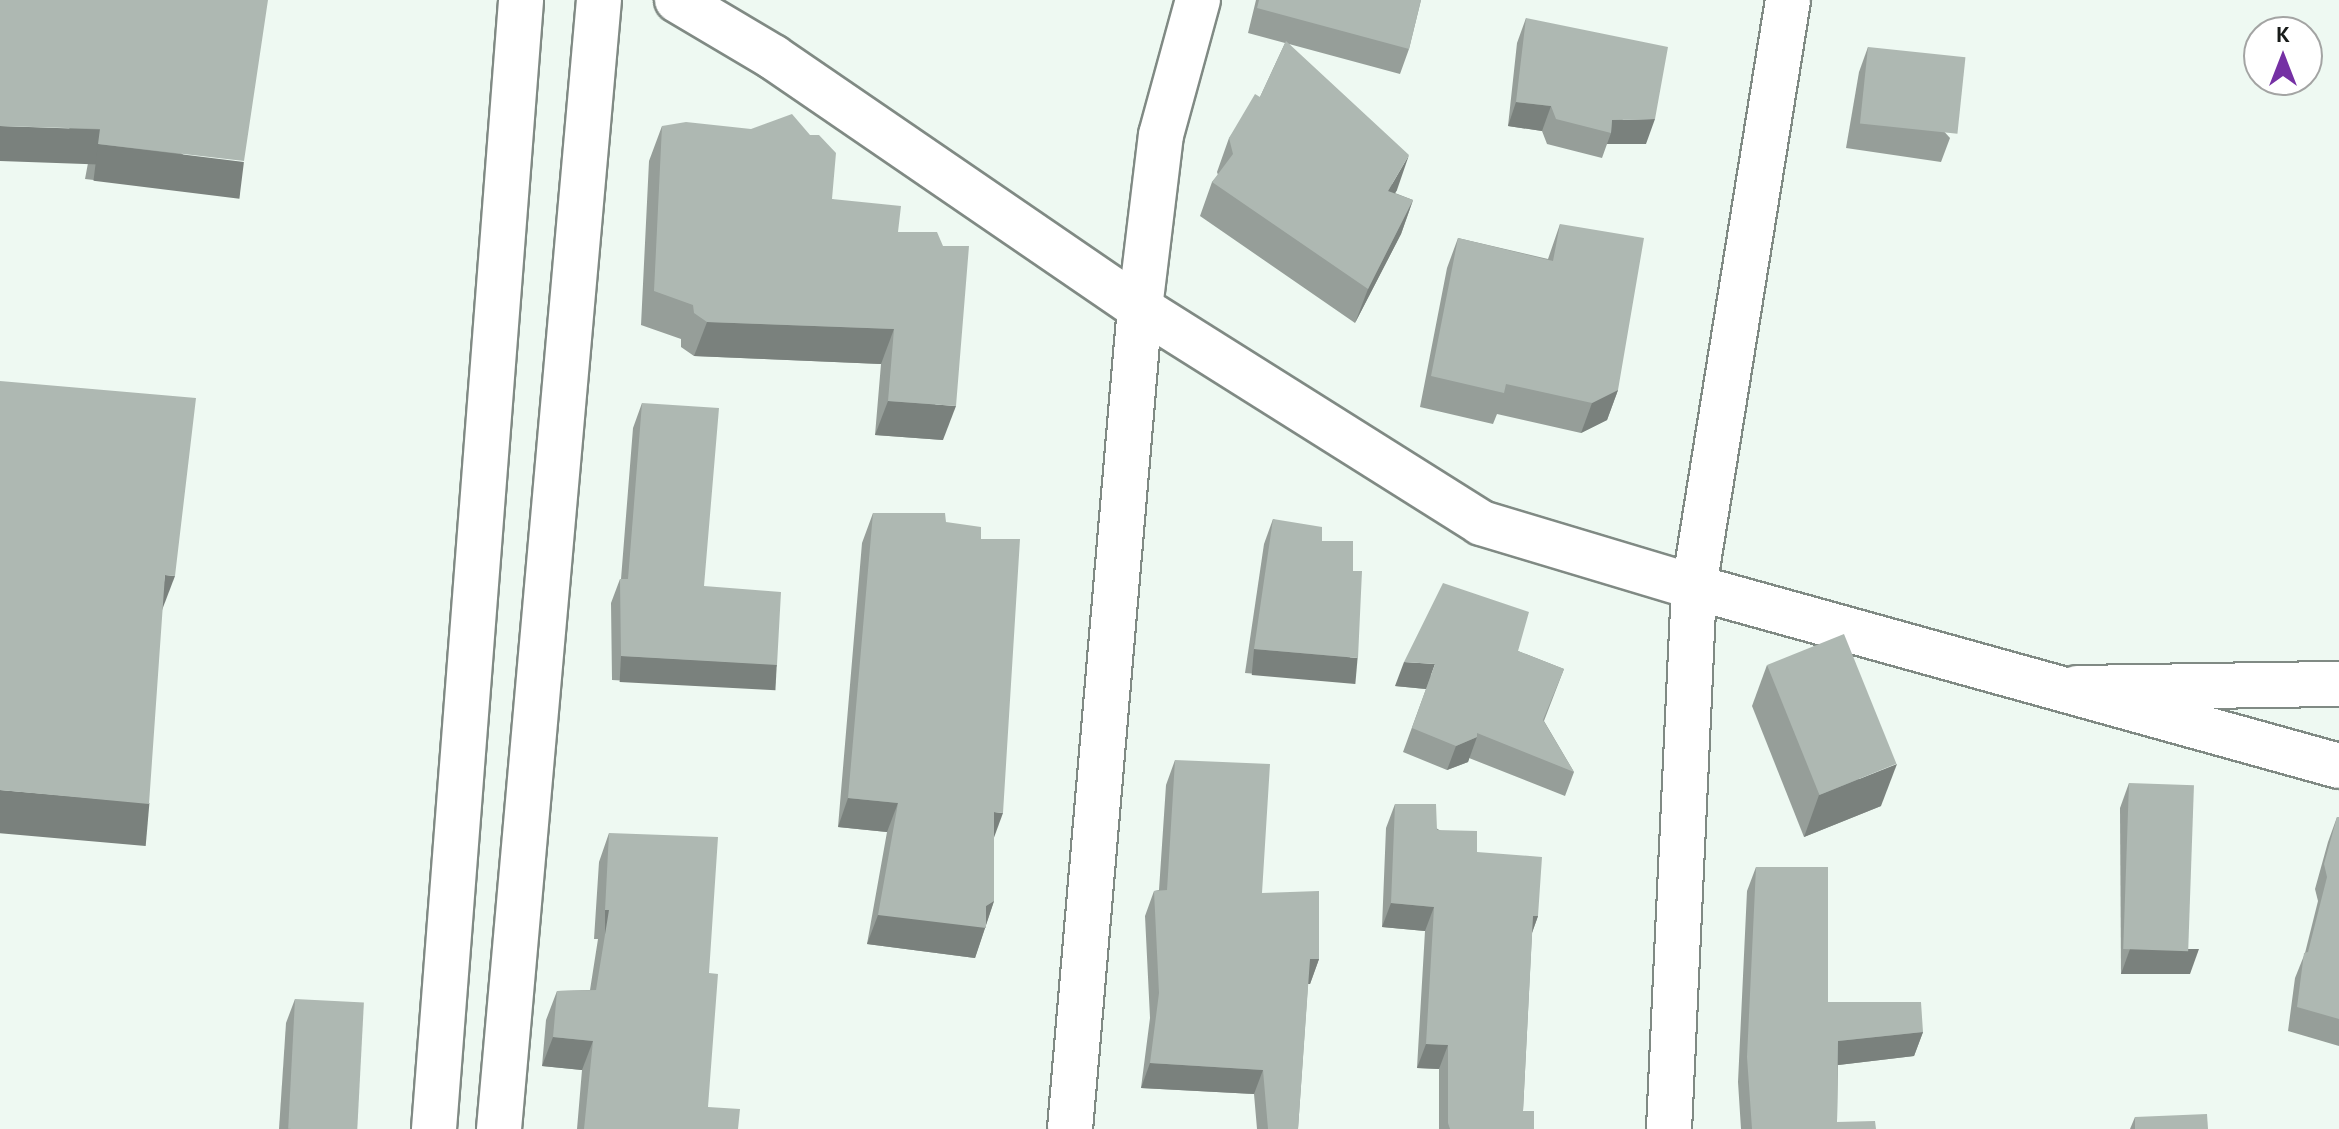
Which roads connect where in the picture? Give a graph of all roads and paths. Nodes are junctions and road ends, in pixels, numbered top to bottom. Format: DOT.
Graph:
graph roads {
  1 [pos="521,0"];
  2 [pos="599,0"];
  3 [pos="677,0"];
  4 [pos="1198,0"];
  5 [pos="1788,0"];
  6 [pos="1140,308"];
  7 [pos="1694,587"];
  8 [pos="2339,684"];
  9 [pos="2060,688"];
  10 [pos="2339,766"];
  11 [pos="434,1129"];
  12 [pos="499,1129"];
  13 [pos="1070,1129"];
  14 [pos="1669,1129"];
  1 -- 11 [label="street"];
  2 -- 12 [label="street"];
  3 -- 6 [label="street"];
  4 -- 6 [label="street"];
  5 -- 7 [label="street"];
  6 -- 7 [label="street"];
  6 -- 13 [label="street"];
  7 -- 9 [label="street"];
  7 -- 14 [label="street"];
  8 -- 9 [label="street"];
  9 -- 10 [label="street"];
}
